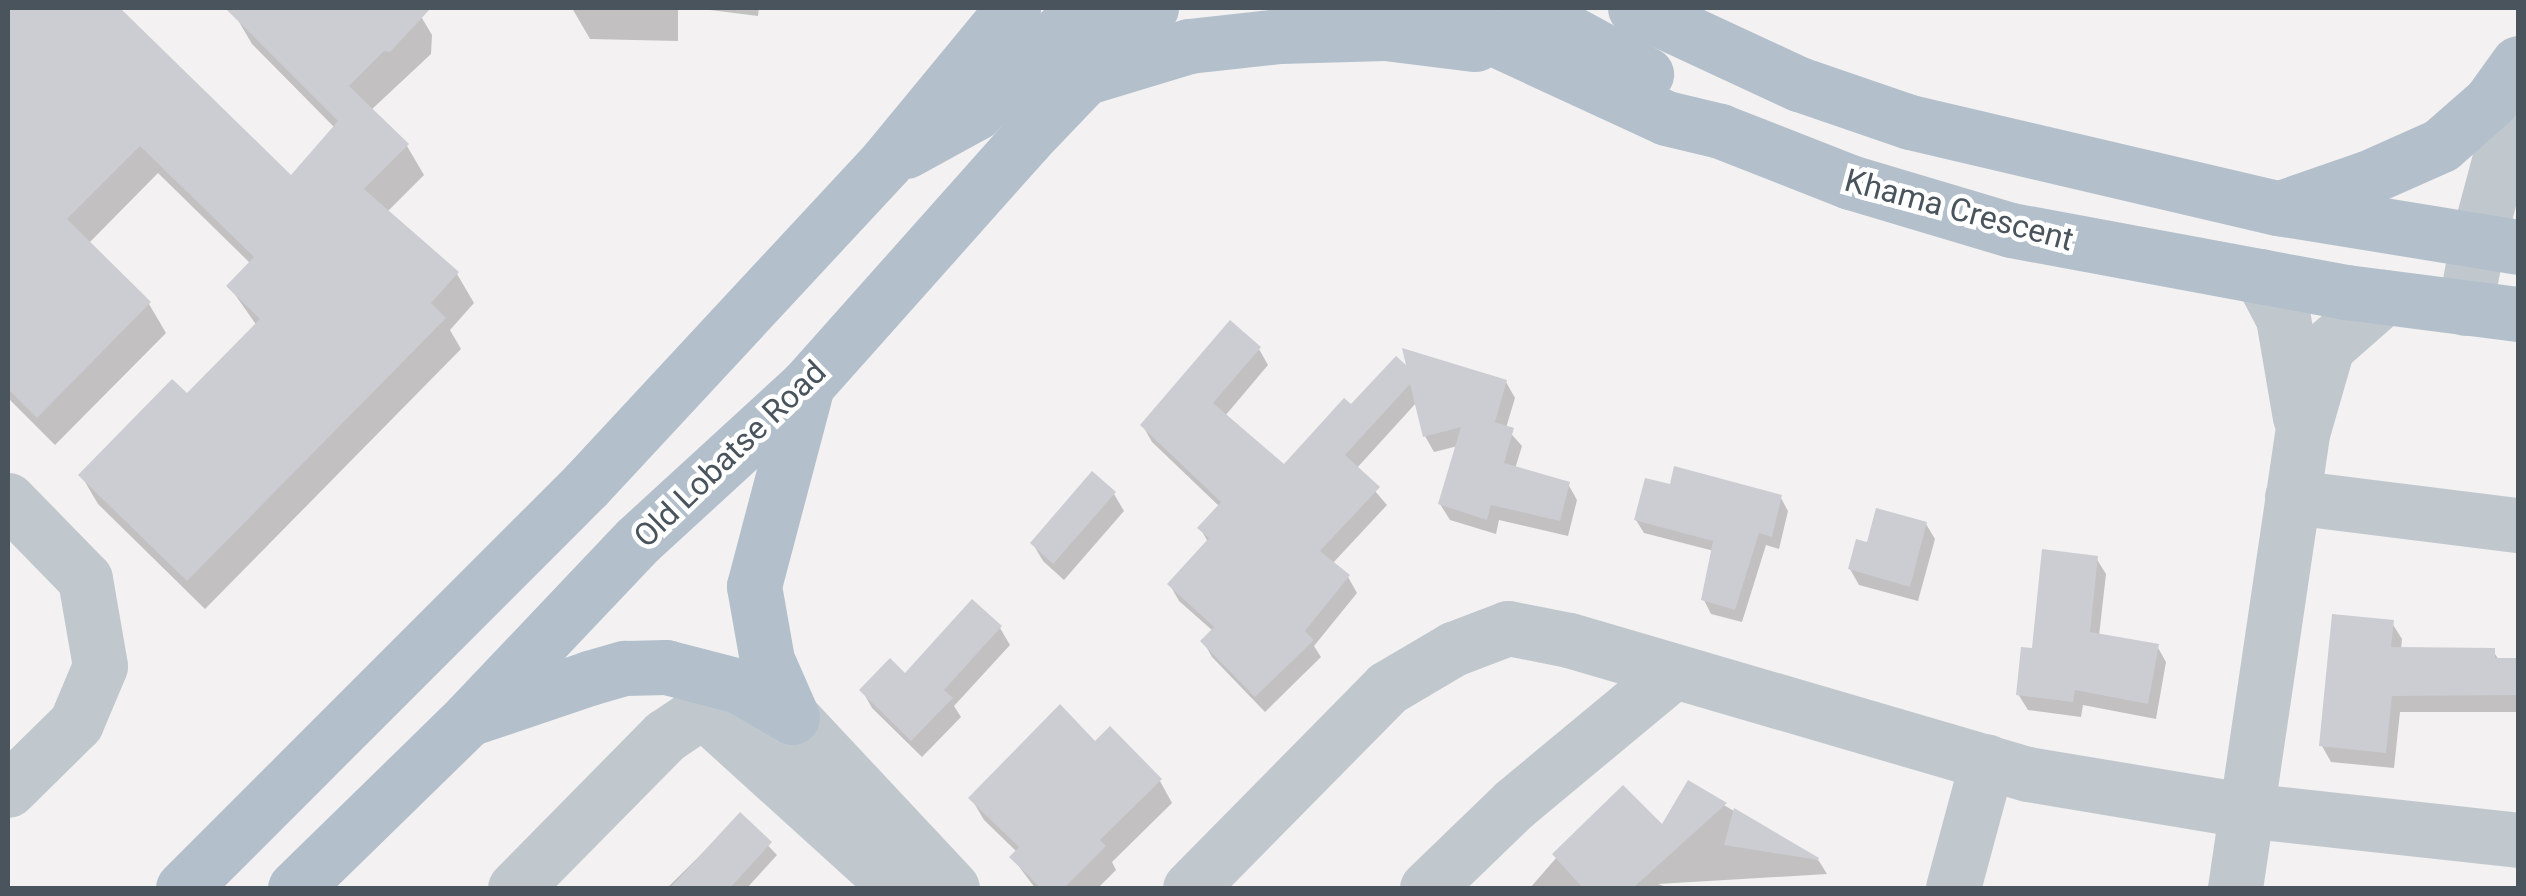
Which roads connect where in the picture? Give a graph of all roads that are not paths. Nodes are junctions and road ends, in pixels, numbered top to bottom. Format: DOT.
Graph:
graph roads {
  1 [pos="1085,8"];
  2 [pos="1152,8"];
  3 [pos="1428,8"];
  4 [pos="1635,8"];
  5 [pos="998,17"];
  6 [pos="1516,28"];
  7 [pos="2518,63"];
  8 [pos="1083,78"];
  9 [pos="2518,90"];
  10 [pos="886,162"];
  11 [pos="2278,208"];
  12 [pos="2498,245"];
  13 [pos="2261,276"];
  14 [pos="2384,297"];
  15 [pos="2465,308"];
  16 [pos="2518,314"];
  17 [pos="807,386"];
  18 [pos="2303,430"];
  19 [pos="2292,497"];
  20 [pos="8,500"];
  21 [pos="2518,525"];
  22 [pos="1674,671"];
  23 [pos="721,698"];
  24 [pos="792,717"];
  25 [pos="469,718"];
  26 [pos="1988,762"];
  27 [pos="8,790"];
  28 [pos="2244,810"];
  29 [pos="2518,840"];
  30 [pos="183,888"];
  31 [pos="295,888"];
  32 [pos="514,888"];
  33 [pos="898,888"];
  34 [pos="952,888"];
  35 [pos="1190,888"];
  36 [pos="1427,888"];
  37 [pos="1954,888"];
  38 [pos="2235,888"];
  1 -- 10 [label="main road"];
  2 -- 8 [label="main road, Old Lobatse Road"];
  3 -- 6 [label="main road, Khama Crescent"];
  4 -- 11 [label="main road"];
  5 -- 10 [label="main road"];
  6 -- 8 [label="main road"];
  6 -- 13 [label="main road, Khama Crescent"];
  7 -- 11 [label="main road"];
  8 -- 17 [label="main road, Old Lobatse Road"];
  9 -- 12 [label="street"];
  10 -- 30 [label="main road"];
  11 -- 12 [label="main road"];
  12 -- 15 [label="street"];
  13 -- 14 [label="main road, Khama Crescent"];
  13 -- 18 [label="street"];
  14 -- 15 [label="main road, Khama Crescent"];
  14 -- 18 [label="street"];
  15 -- 16 [label="main road, Khama Crescent"];
  17 -- 24 [label="main road"];
  17 -- 25 [label="main road, Old Lobatse Road"];
  18 -- 19 [label="street"];
  19 -- 21 [label="street"];
  19 -- 28 [label="street"];
  20 -- 27 [label="street"];
  22 -- 26 [label="street"];
  22 -- 35 [label="street"];
  22 -- 36 [label="street"];
  23 -- 24 [label="main road"];
  23 -- 25 [label="main road"];
  23 -- 32 [label="street"];
  23 -- 33 [label="street"];
  24 -- 34 [label="street"];
  25 -- 31 [label="main road, Old Lobatse Road"];
  26 -- 28 [label="street"];
  26 -- 37 [label="street"];
  28 -- 29 [label="street"];
  28 -- 38 [label="street"];
}
